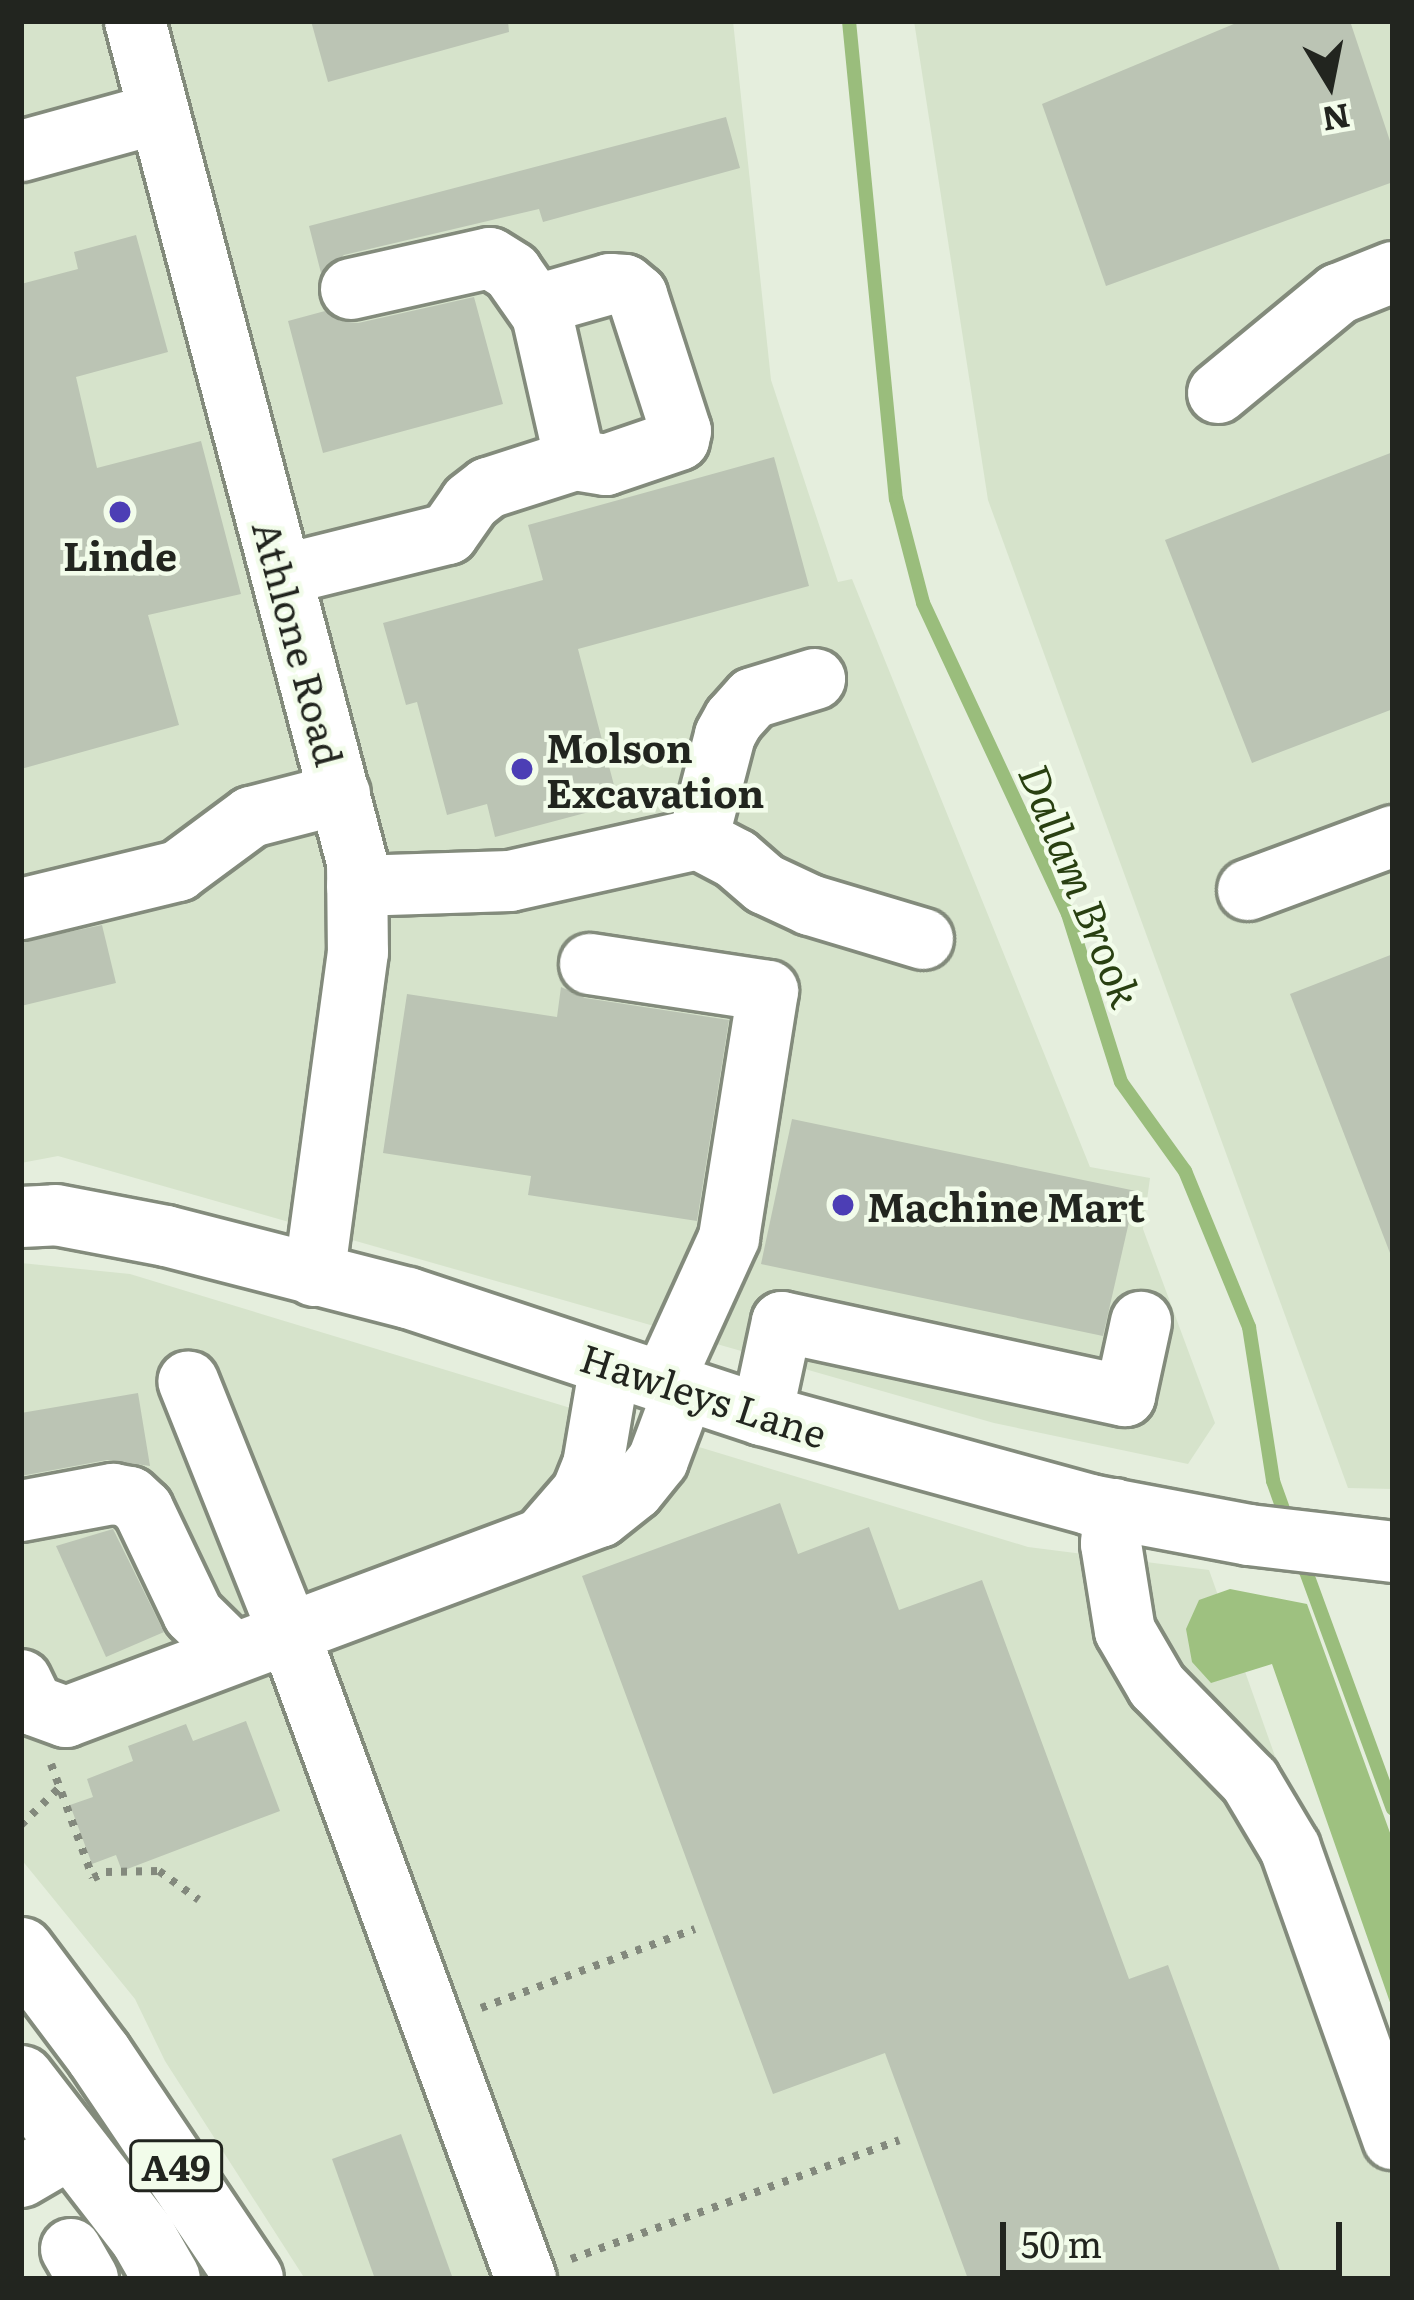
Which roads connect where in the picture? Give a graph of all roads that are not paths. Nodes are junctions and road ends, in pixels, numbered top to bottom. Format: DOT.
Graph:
graph roads {
  1 [pos="135,21"];
  2 [pos="159,113"];
  3 [pos="21,152"];
  4 [pos="1393,272"];
  5 [pos="351,289"];
  6 [pos="542,315"];
  7 [pos="1218,393"];
  8 [pos="575,460"];
  9 [pos="282,575"];
  10 [pos="815,680"];
  11 [pos="340,794"];
  12 [pos="1393,836"];
  13 [pos="698,839"];
  14 [pos="357,886"];
  15 [pos="1248,890"];
  16 [pos="21,909"];
  17 [pos="923,939"];
  18 [pos="590,964"];
  19 [pos="21,1217"];
  20 [pos="314,1276"];
  21 [pos="1141,1322"];
  22 [pos="652,1380"];
  23 [pos="188,1381"];
  24 [pos="762,1415"];
  25 [pos="1114,1509"];
  26 [pos="21,1511"];
  27 [pos="539,1541"];
  28 [pos="1368,1549"];
  29 [pos="289,1633"];
  30 [pos="233,1653"];
  31 [pos="21,1680"];
  32 [pos="21,1952"];
  33 [pos="21,2079"];
  34 [pos="1393,2139"];
  35 [pos="48,2162"];
  36 [pos="525,2278"];
  37 [pos="167,2279"];
  38 [pos="250,2279"];
  1 -- 2 [label="street, Athlone Road"];
  2 -- 3 [label="street"];
  2 -- 9 [label="street, Athlone Road"];
  4 -- 7 [label="street"];
  5 -- 6 [label="street"];
  6 -- 8 [label="street"];
  6 -- 8 [label="street"];
  8 -- 9 [label="street"];
  9 -- 11 [label="street, Athlone Road"];
  10 -- 13 [label="street"];
  11 -- 14 [label="street, Athlone Road"];
  11 -- 16 [label="street"];
  12 -- 15 [label="street"];
  13 -- 14 [label="street"];
  13 -- 17 [label="street"];
  14 -- 20 [label="street, Athlone Road"];
  18 -- 22 [label="street"];
  19 -- 20 [label="street, Hawleys Lane"];
  20 -- 22 [label="street, Hawleys Lane"];
  21 -- 24 [label="street"];
  22 -- 24 [label="street, Hawleys Lane"];
  22 -- 27 [label="street"];
  22 -- 27 [label="street"];
  23 -- 29 [label="street"];
  24 -- 25 [label="street, Hawleys Lane"];
  25 -- 28 [label="street, Hawleys Lane"];
  25 -- 34 [label="street"];
  26 -- 30 [label="street"];
  27 -- 29 [label="street"];
  29 -- 30 [label="street"];
  29 -- 36 [label="street"];
  30 -- 31 [label="street"];
  32 -- 38 [label="highway, A49"];
  33 -- 35 [label="highway, A49"];
  35 -- 37 [label="highway, A49"];
}
